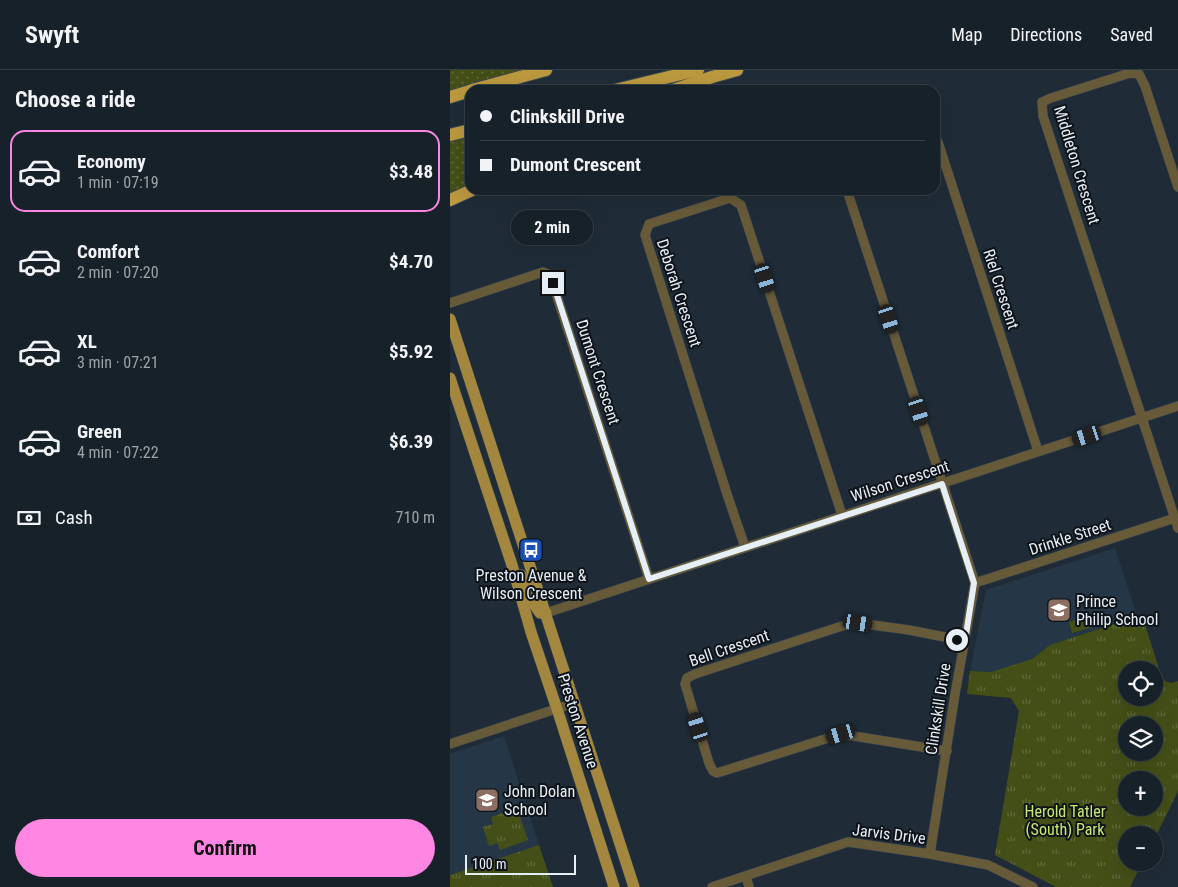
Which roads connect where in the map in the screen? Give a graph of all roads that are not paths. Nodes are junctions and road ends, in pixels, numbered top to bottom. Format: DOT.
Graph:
graph roads {
  1 [pos="546,70"];
  2 [pos="698,70"];
  3 [pos="736,70"];
  4 [pos="490,85"];
  5 [pos="636,85"];
  6 [pos="688,85"];
  7 [pos="465,92"];
  8 [pos="450,97"];
  9 [pos="465,131"];
  10 [pos="450,135"];
  11 [pos="940,148"];
  12 [pos="1178,187"];
  13 [pos="465,194"];
  14 [pos="849,195"];
  15 [pos="450,202"];
  16 [pos="450,303"];
  17 [pos="450,320"];
  18 [pos="450,331"];
  19 [pos="456,342"];
  20 [pos="450,378"];
  21 [pos="1178,406"];
  22 [pos="1142,418"];
  23 [pos="1038,452"];
  24 [pos="942,484"];
  25 [pos="842,515"];
  26 [pos="1175,518"];
  27 [pos="1178,528"];
  28 [pos="745,547"];
  29 [pos="512,565"];
  30 [pos="649,579"];
  31 [pos="974,583"];
  32 [pos="546,612"];
  33 [pos="532,632"];
  34 [pos="965,641"];
  35 [pos="574,702"];
  36 [pos="557,708"];
  37 [pos="450,744"];
  38 [pos="947,750"];
  39 [pos="930,854"];
  40 [pos="746,876"];
  41 [pos="614,887"];
  42 [pos="634,887"];
  43 [pos="712,887"];
  44 [pos="750,887"];
  45 [pos="1033,887"];
  1 -- 4 [label="highway"];
  2 -- 5 [label="highway"];
  3 -- 6 [label="highway"];
  7 -- 8 [label="highway"];
  9 -- 10 [label="highway"];
  11 -- 23 [label="street, Riel Crescent"];
  12 -- 22 [label="street, Middleton Crescent"];
  13 -- 15 [label="highway"];
  14 -- 24 [label="street"];
  16 -- 30 [label="street, Dumont Crescent"];
  17 -- 19 [label="main road, Preston Avenue"];
  18 -- 19 [label="main road, Preston Avenue"];
  19 -- 32 [label="main road, Preston Avenue"];
  20 -- 29 [label="main road, Preston Avenue"];
  21 -- 22 [label="street, Wilson Crescent"];
  22 -- 23 [label="street, Wilson Crescent"];
  22 -- 26 [label="street"];
  23 -- 24 [label="street, Wilson Crescent"];
  24 -- 25 [label="street, Wilson Crescent"];
  24 -- 31 [label="street, Clinkskill Drive"];
  25 -- 28 [label="street, Wilson Crescent"];
  25 -- 28 [label="street, Deborah Crescent"];
  26 -- 27 [label="street"];
  26 -- 31 [label="street, Drinkle Street"];
  28 -- 30 [label="street, Wilson Crescent"];
  29 -- 32 [label="main road, Preston Avenue"];
  29 -- 33 [label="main road, Preston Avenue"];
  30 -- 32 [label="street, Wilson Crescent"];
  31 -- 34 [label="street, Clinkskill Drive"];
  32 -- 33 [label="main road"];
  32 -- 35 [label="main road, Preston Avenue"];
  33 -- 36 [label="main road, Preston Avenue"];
  34 -- 38 [label="street, Clinkskill Drive"];
  34 -- 38 [label="street, Bell Crescent"];
  35 -- 36 [label="street"];
  35 -- 42 [label="main road, Preston Avenue"];
  36 -- 37 [label="street"];
  36 -- 41 [label="main road, Preston Avenue"];
  38 -- 39 [label="street, Clinkskill Drive"];
  39 -- 40 [label="street, Jarvis Drive"];
  39 -- 45 [label="street, Jarvis Drive"];
  40 -- 43 [label="street, Jarvis Drive"];
  40 -- 44 [label="street"];
}
